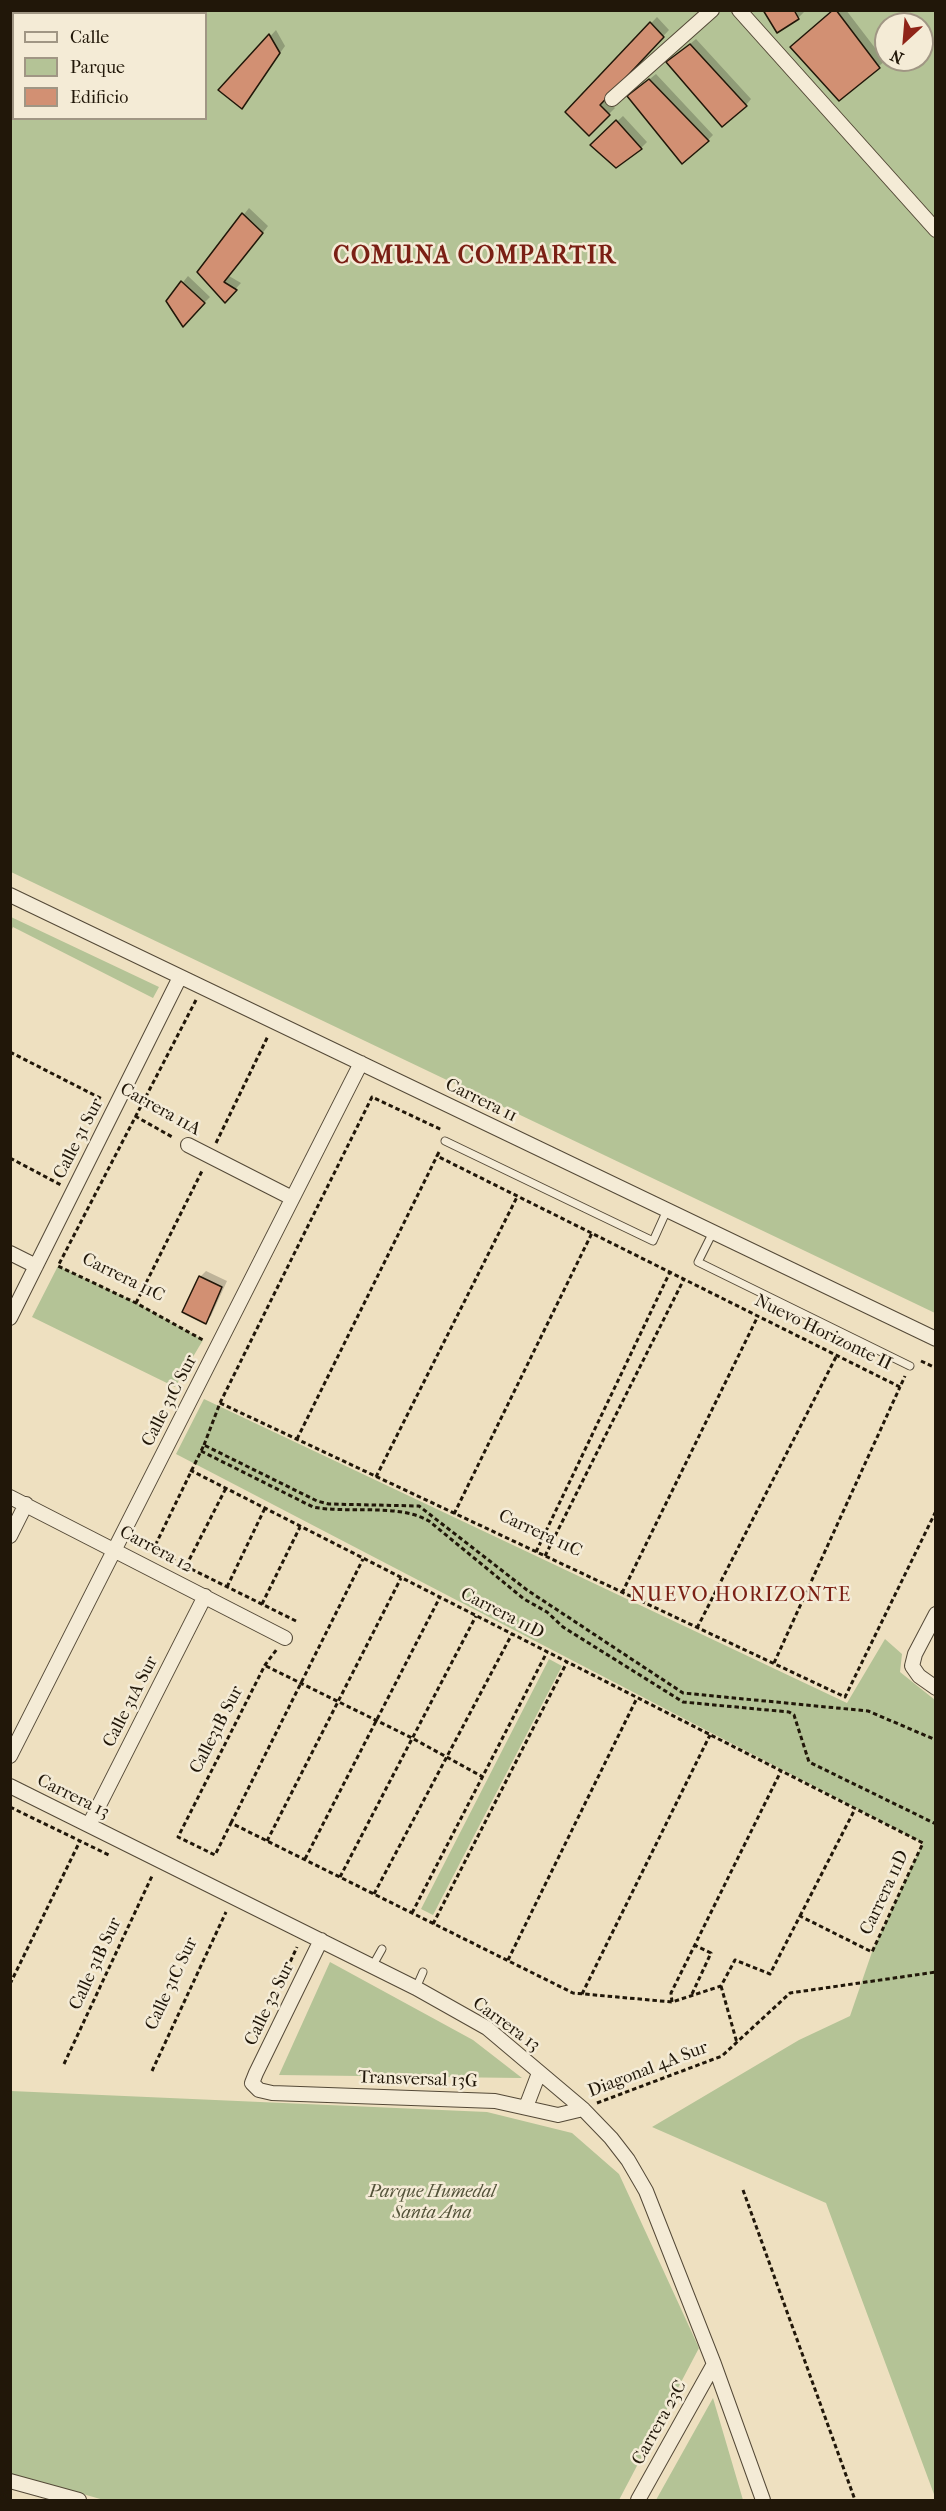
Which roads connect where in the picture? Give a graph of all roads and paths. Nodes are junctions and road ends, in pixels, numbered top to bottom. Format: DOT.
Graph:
graph roads {
  1 [pos="712,10"];
  2 [pos="739,10"];
  3 [pos="612,99"];
  4 [pos="936,230"];
  5 [pos="10,895"];
  6 [pos="180,977"];
  7 [pos="198,996"];
  8 [pos="10,1052"];
  9 [pos="361,1063"];
  10 [pos="116,1106"];
  11 [pos="135,1116"];
  12 [pos="445,1140"];
  13 [pos="188,1145"];
  14 [pos="437,1156"];
  15 [pos="10,1158"];
  16 [pos="73,1191"];
  17 [pos="517,1197"];
  18 [pos="292,1198"];
  19 [pos="667,1210"];
  20 [pos="713,1232"];
  21 [pos="592,1233"];
  22 [pos="10,1253"];
  23 [pos="36,1266"];
  24 [pos="670,1272"];
  25 [pos="684,1279"];
  26 [pos="758,1316"];
  27 [pos="10,1318"];
  28 [pos="936,1339"];
  29 [pos="203,1340"];
  30 [pos="837,1355"];
  31 [pos="910,1366"];
  32 [pos="936,1368"];
  33 [pos="900,1387"];
  34 [pos="220,1403"];
  35 [pos="297,1439"];
  36 [pos="204,1445"];
  37 [pos="201,1451"];
  38 [pos="190,1470"];
  39 [pos="376,1477"];
  40 [pos="226,1488"];
  41 [pos="10,1497"];
  42 [pos="26,1504"];
  43 [pos="265,1508"];
  44 [pos="936,1511"];
  45 [pos="454,1514"];
  46 [pos="301,1527"];
  47 [pos="10,1536"];
  48 [pos="115,1549"];
  49 [pos="536,1552"];
  50 [pos="545,1556"];
  51 [pos="363,1559"];
  52 [pos="186,1566"];
  53 [pos="401,1578"];
  54 [pos="227,1587"];
  55 [pos="622,1593"];
  56 [pos="206,1596"];
  57 [pos="440,1598"];
  58 [pos="262,1604"];
  59 [pos="936,1614"];
  60 [pos="476,1616"];
  61 [pos="296,1621"];
  62 [pos="697,1628"];
  63 [pos="512,1634"];
  64 [pos="285,1638"];
  65 [pos="547,1652"];
  66 [pos="567,1662"];
  67 [pos="773,1664"];
  68 [pos="265,1665"];
  69 [pos="301,1684"];
  70 [pos="936,1688"];
  71 [pos="637,1698"];
  72 [pos="337,1702"];
  73 [pos="376,1720"];
  74 [pos="710,1735"];
  75 [pos="412,1738"];
  76 [pos="936,1740"];
  77 [pos="10,1756"];
  78 [pos="447,1756"];
  79 [pos="780,1771"];
  80 [pos="483,1777"];
  81 [pos="10,1786"];
  82 [pos="855,1809"];
  83 [pos="231,1823"];
  84 [pos="936,1824"];
  85 [pos="88,1825"];
  86 [pos="80,1841"];
  87 [pos="267,1841"];
  88 [pos="305,1859"];
  89 [pos="152,1876"];
  90 [pos="340,1877"];
  91 [pos="374,1894"];
  92 [pos="226,1912"];
  93 [pos="412,1913"];
  94 [pos="800,1916"];
  95 [pos="433,1924"];
  96 [pos="321,1940"];
  97 [pos="694,1945"];
  98 [pos="381,1948"];
  99 [pos="508,1960"];
  100 [pos="373,1965"];
  101 [pos="423,1972"];
  102 [pos="936,1972"];
  103 [pos="10,1984"];
  104 [pos="721,1986"];
  105 [pos="416,1988"];
  106 [pos="582,1994"];
  107 [pos="691,1996"];
  108 [pos="672,2002"];
  109 [pos="737,2043"];
  110 [pos="64,2064"];
  111 [pos="152,2072"];
  112 [pos="539,2073"];
  113 [pos="252,2084"];
  114 [pos="526,2107"];
  115 [pos="583,2109"];
  116 [pos="743,2190"];
  117 [pos="714,2364"];
  118 [pos="10,2481"];
  119 [pos="79,2500"];
  120 [pos="638,2500"];
  121 [pos="763,2500"];
  122 [pos="855,2500"];
  1 -- 3 [label="street"];
  2 -- 4 [label="street"];
  5 -- 6 [label="street, Carrera 11"];
  6 -- 9 [label="street, Carrera 11"];
  6 -- 10 [label="street, Calle 31 Sur"];
  7 -- 11 [label="path"];
  8 -- 10 [label="path, Carrera 11A"];
  9 -- 18 [label="street, Calle 31C Sur"];
  9 -- 19 [label="street, Carrera 11"];
  10 -- 11 [label="path, Carrera 11A"];
  10 -- 16 [label="street, Calle 31 Sur"];
  11 -- 13 [label="path, Carrera 11A"];
  11 -- 29 [label="path, Carrera 11C"];
  12 -- 14 [label="path"];
  12 -- 19 [label="lane"];
  12 -- 34 [label="path"];
  13 -- 18 [label="street, Carrera 11A"];
  14 -- 17 [label="path, Nuevo Horizonte II"];
  14 -- 35 [label="path"];
  15 -- 16 [label="path"];
  16 -- 23 [label="street, Calle 31 Sur"];
  17 -- 21 [label="path, Nuevo Horizonte II"];
  17 -- 39 [label="path"];
  18 -- 48 [label="street, Calle 31C Sur"];
  19 -- 20 [label="street, Carrera 11"];
  20 -- 28 [label="street, Carrera 11"];
  20 -- 31 [label="lane"];
  21 -- 24 [label="path, Nuevo Horizonte II"];
  21 -- 45 [label="path"];
  22 -- 23 [label="street"];
  23 -- 27 [label="street, Calle 31 Sur"];
  24 -- 25 [label="path, Nuevo Horizonte II"];
  24 -- 49 [label="path"];
  25 -- 26 [label="path, Nuevo Horizonte II"];
  25 -- 50 [label="path"];
  26 -- 30 [label="path, Nuevo Horizonte II"];
  26 -- 55 [label="path"];
  30 -- 33 [label="path, Nuevo Horizonte II"];
  30 -- 62 [label="path"];
  31 -- 32 [label="path, Nuevo Horizonte II"];
  31 -- 33 [label="path, Nuevo Horizonte II"];
  33 -- 67 [label="path"];
  34 -- 35 [label="path, Carrera 11C"];
  34 -- 36 [label="path"];
  35 -- 39 [label="path, Carrera 11C"];
  36 -- 37 [label="path"];
  36 -- 76 [label="path"];
  37 -- 38 [label="path"];
  37 -- 84 [label="path"];
  38 -- 40 [label="path, Carrera 11D"];
  38 -- 52 [label="path"];
  39 -- 45 [label="path, Carrera 11C"];
  40 -- 43 [label="path, Carrera 11D"];
  40 -- 52 [label="path"];
  41 -- 42 [label="street, Carrera 12"];
  42 -- 47 [label="street"];
  42 -- 48 [label="street, Carrera 12"];
  43 -- 46 [label="path, Carrera 11D"];
  43 -- 54 [label="path"];
  44 -- 67 [label="path, Carrera 11C"];
  45 -- 49 [label="path, Carrera 11C"];
  46 -- 51 [label="path, Carrera 11D"];
  46 -- 58 [label="path"];
  48 -- 56 [label="street, Carrera 12"];
  48 -- 77 [label="street, Calle 31C Sur"];
  49 -- 50 [label="path, Carrera 11C"];
  50 -- 55 [label="path, Carrera 11C"];
  51 -- 53 [label="path, Carrera 11D"];
  51 -- 69 [label="path"];
  52 -- 54 [label="path"];
  53 -- 57 [label="path, Carrera 11D"];
  53 -- 72 [label="path"];
  54 -- 58 [label="path"];
  55 -- 62 [label="path, Carrera 11C"];
  56 -- 64 [label="street, Carrera 12"];
  56 -- 85 [label="street, Calle 31A Sur"];
  57 -- 60 [label="path, Carrera 11D"];
  57 -- 73 [label="path"];
  58 -- 61 [label="path"];
  59 -- 70 [label="street"];
  60 -- 63 [label="path, Carrera 11D"];
  60 -- 75 [label="path"];
  62 -- 67 [label="path, Carrera 11C"];
  63 -- 65 [label="path, Carrera 11D"];
  63 -- 78 [label="path"];
  64 -- 68 [label="path, Calle31B Sur"];
  65 -- 66 [label="path, Carrera 11D"];
  65 -- 80 [label="path"];
  66 -- 71 [label="path, Carrera 11D"];
  66 -- 95 [label="path"];
  68 -- 69 [label="path"];
  68 -- 83 [label="path, Calle31B Sur"];
  69 -- 72 [label="path"];
  69 -- 83 [label="path"];
  71 -- 74 [label="path, Carrera 11D"];
  71 -- 99 [label="path"];
  72 -- 73 [label="path"];
  72 -- 87 [label="path"];
  73 -- 75 [label="path"];
  73 -- 88 [label="path"];
  74 -- 79 [label="path, Carrera 11D"];
  74 -- 106 [label="path"];
  75 -- 78 [label="path"];
  75 -- 90 [label="path"];
  78 -- 80 [label="path"];
  78 -- 91 [label="path"];
  79 -- 82 [label="path, Carrera 11D"];
  79 -- 97 [label="path"];
  80 -- 93 [label="path"];
  81 -- 85 [label="street, Carrera 13"];
  82 -- 94 [label="path"];
  82 -- 94 [label="path, Carrera 11D"];
  83 -- 87 [label="path"];
  85 -- 96 [label="street, Carrera 13"];
  86 -- 103 [label="path"];
  87 -- 88 [label="path"];
  88 -- 90 [label="path"];
  89 -- 110 [label="path, Calle 31B Sur"];
  90 -- 91 [label="path"];
  91 -- 93 [label="path"];
  92 -- 111 [label="path, Calle 31C Sur"];
  93 -- 95 [label="path"];
  94 -- 104 [label="path"];
  95 -- 99 [label="path"];
  96 -- 100 [label="street, Carrera 13"];
  96 -- 113 [label="street, Calle 32 Sur"];
  97 -- 107 [label="path"];
  97 -- 108 [label="path"];
  98 -- 100 [label="lane"];
  99 -- 106 [label="path"];
  100 -- 105 [label="street, Carrera 13"];
  101 -- 105 [label="lane"];
  102 -- 109 [label="path"];
  104 -- 107 [label="path"];
  104 -- 109 [label="path"];
  105 -- 112 [label="street, Carrera 13"];
  106 -- 108 [label="path"];
  107 -- 108 [label="path"];
  109 -- 115 [label="path, Diagonal 4A Sur"];
  112 -- 114 [label="street"];
  112 -- 115 [label="street, Carrera 13"];
  113 -- 114 [label="street, Transversal 13G"];
  114 -- 115 [label="street, Transversal 13G"];
  115 -- 117 [label="street, Carrera 13"];
  116 -- 122 [label="path"];
  117 -- 120 [label="street, Carrera 23C"];
  117 -- 121 [label="street, Carrera 13"];
  118 -- 119 [label="street"];
}
